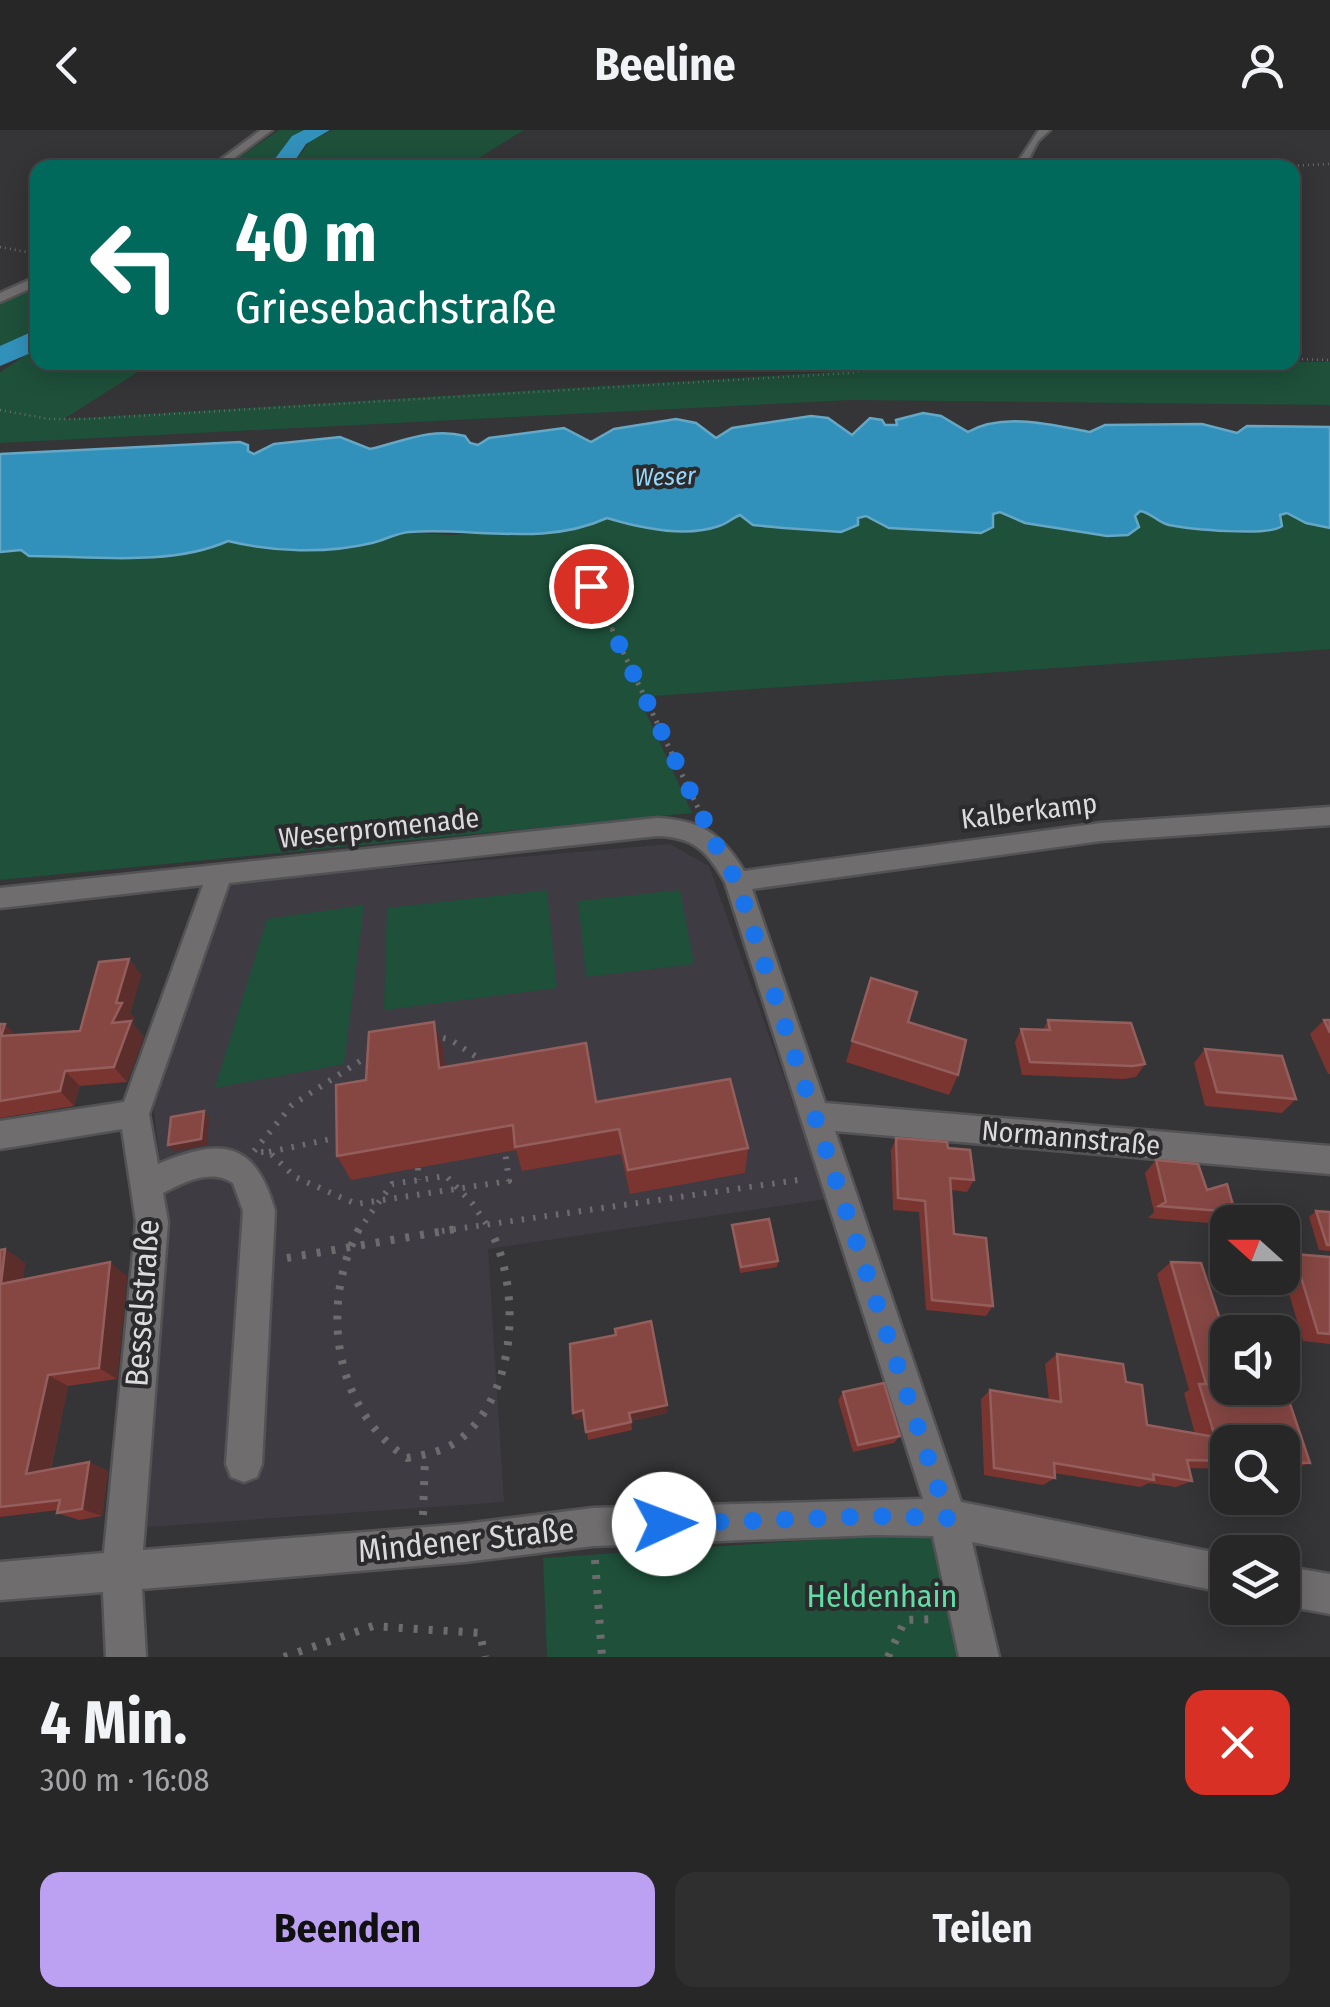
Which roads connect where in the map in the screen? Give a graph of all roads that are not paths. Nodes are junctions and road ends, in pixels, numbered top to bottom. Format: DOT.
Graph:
graph roads {
  1 [pos="266,130"];
  2 [pos="1044,130"];
  3 [pos="225,160"];
  4 [pos="1023,160"];
  5 [pos="30,284"];
  6 [pos="0,298"];
  7 [pos="1330,816"];
  8 [pos="220,873"];
  9 [pos="737,882"];
  10 [pos="0,898"];
  11 [pos="134,1114"];
  12 [pos="813,1116"];
  13 [pos="0,1135"];
  14 [pos="1330,1160"];
  15 [pos="146,1186"];
  16 [pos="244,1464"];
  17 [pos="948,1518"];
  18 [pos="122,1569"];
  19 [pos="1210,1570"];
  20 [pos="0,1581"];
  21 [pos="1300,1588"];
  22 [pos="1330,1594"];
  23 [pos="126,1657"];
  24 [pos="979,1657"];
  1 -- 3 [label="street"];
  2 -- 4 [label="street"];
  5 -- 6 [label="street"];
  7 -- 9 [label="street, Kalberkamp"];
  8 -- 9 [label="street, Weserpromenade"];
  8 -- 10 [label="street, Weserpromenade"];
  8 -- 11 [label="street, Besselstraße"];
  9 -- 12 [label="street"];
  11 -- 13 [label="street"];
  11 -- 15 [label="street, Besselstraße"];
  12 -- 14 [label="street, Normannstraße"];
  12 -- 17 [label="street"];
  15 -- 16 [label="street"];
  15 -- 18 [label="street, Besselstraße"];
  17 -- 18 [label="street, Mindener Straße"];
  17 -- 19 [label="street, Mindener Straße"];
  17 -- 24 [label="street"];
  18 -- 20 [label="street, Mindener Straße"];
  18 -- 23 [label="street, Besselstraße"];
  21 -- 22 [label="street"];
}
